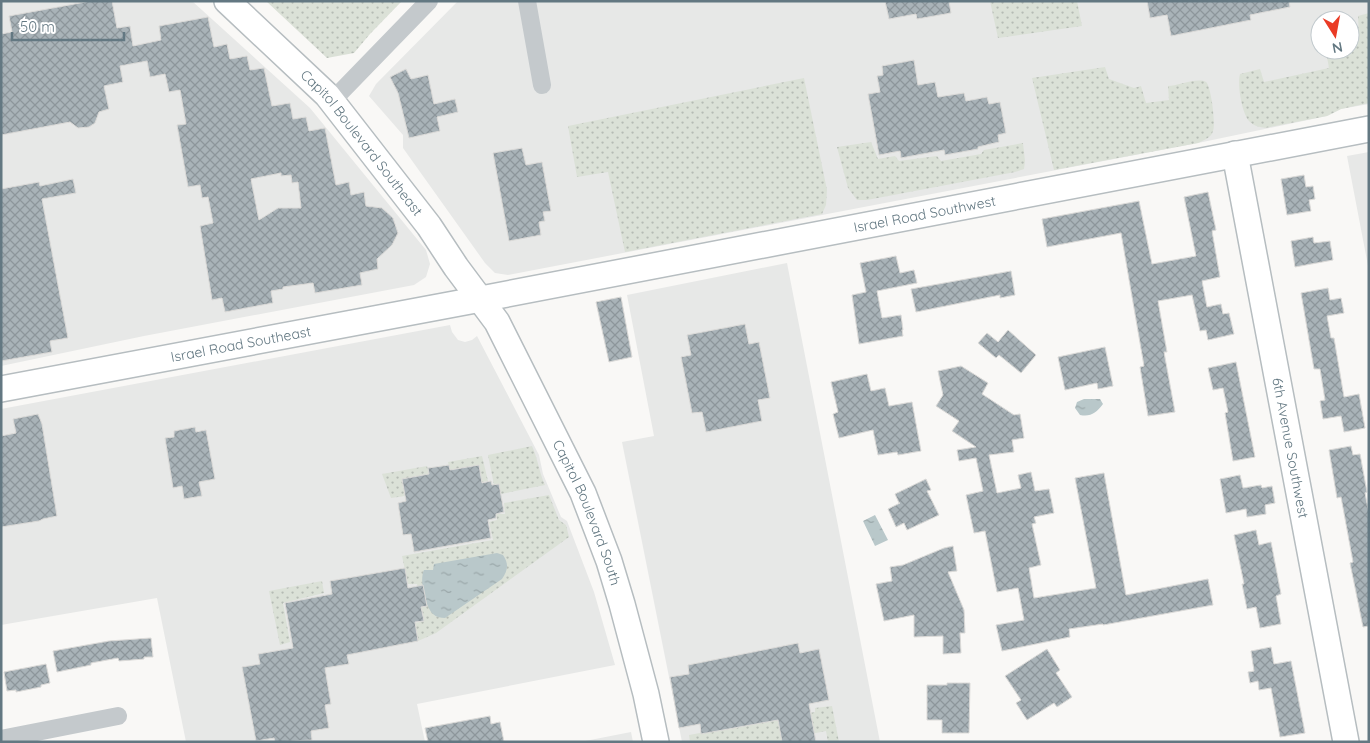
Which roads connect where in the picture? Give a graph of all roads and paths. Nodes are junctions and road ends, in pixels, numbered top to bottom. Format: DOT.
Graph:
graph roads {
  1 [pos="227,1"];
  2 [pos="429,1"];
  3 [pos="527,1"];
  4 [pos="542,84"];
  5 [pos="332,101"];
  6 [pos="1369,129"];
  7 [pos="1236,154"];
  8 [pos="481,299"];
  9 [pos="1,389"];
  10 [pos="118,716"];
  11 [pos="1,739"];
  12 [pos="656,742"];
  13 [pos="1346,742"];
  1 -- 5 [label="street, Capitol Boulevard Southeast"];
  2 -- 5 [label="street"];
  3 -- 4 [label="street"];
  5 -- 8 [label="street, Capitol Boulevard Southeast"];
  6 -- 7 [label="street, Israel Road Southwest"];
  7 -- 8 [label="street, Israel Road Southwest"];
  7 -- 13 [label="street, 6th Avenue Southwest"];
  8 -- 9 [label="street, Israel Road Southeast"];
  8 -- 12 [label="street, Capitol Boulevard South"];
  10 -- 11 [label="street"];
}
